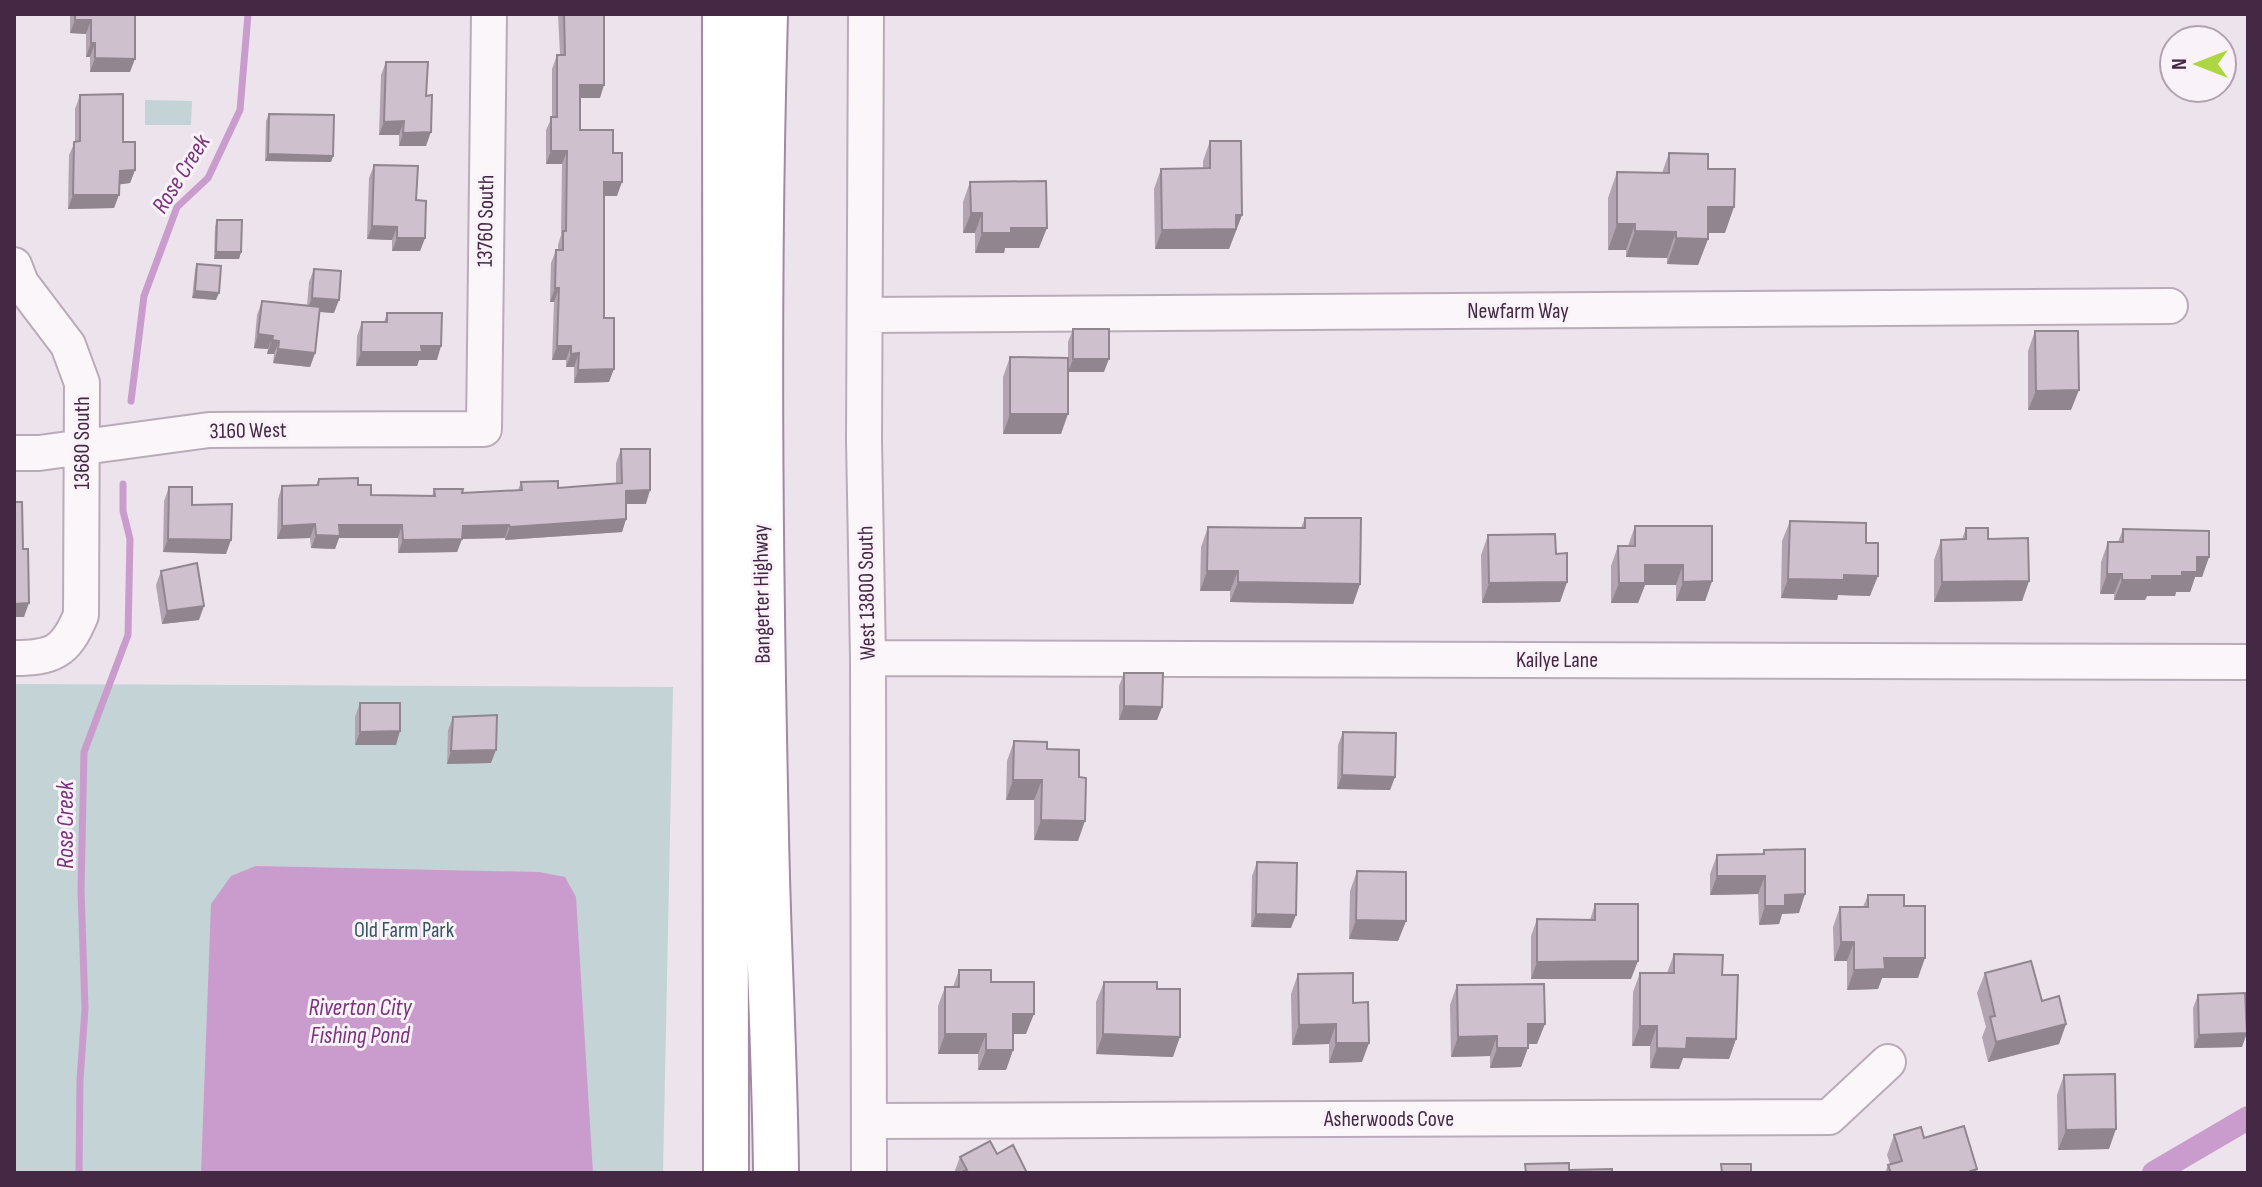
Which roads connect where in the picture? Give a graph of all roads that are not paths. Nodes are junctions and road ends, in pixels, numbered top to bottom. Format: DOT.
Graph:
graph roads {
  1 [pos="489,14"];
  2 [pos="725,14"];
  3 [pos="765,14"];
  4 [pos="866,14"];
  5 [pos="14,265"];
  6 [pos="2170,306"];
  7 [pos="865,315"];
  8 [pos="484,429"];
  9 [pos="84,447"];
  10 [pos="14,453"];
  11 [pos="14,658"];
  12 [pos="868,658"];
  13 [pos="2246,662"];
  14 [pos="1888,1062"];
  15 [pos="869,1121"];
  16 [pos="726,1173"];
  17 [pos="776,1173"];
  18 [pos="869,1173"];
  1 -- 8 [label="street, 13760 South"];
  2 -- 16 [label="highway, Bangerter Highway"];
  3 -- 17 [label="highway, Bangerter Highway"];
  4 -- 7 [label="street, West 13800 South"];
  5 -- 9 [label="street, 13680 South"];
  6 -- 7 [label="street, Newfarm Way"];
  7 -- 12 [label="street, West 13800 South"];
  8 -- 9 [label="street, 3160 West"];
  9 -- 10 [label="street, 3160 West"];
  9 -- 11 [label="street, 13680 South"];
  12 -- 13 [label="street, Kailye Lane"];
  12 -- 15 [label="street, West 13800 South"];
  14 -- 15 [label="street, Asherwoods Cove"];
  15 -- 18 [label="street, West 13800 South"];
}
